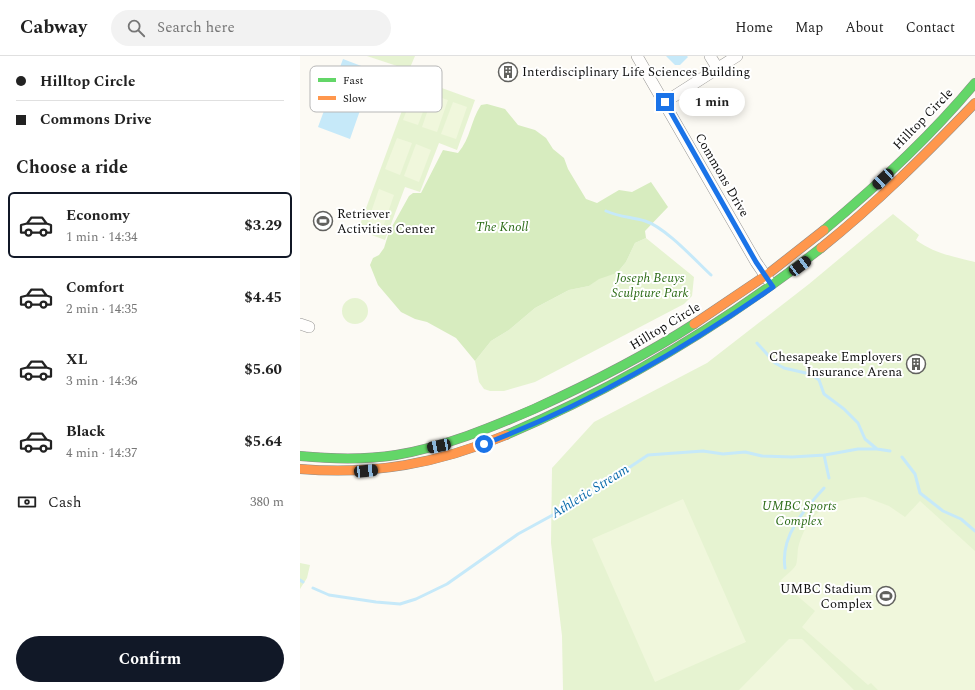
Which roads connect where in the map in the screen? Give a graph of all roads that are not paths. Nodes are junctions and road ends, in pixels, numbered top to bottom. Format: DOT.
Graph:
graph roads {
  1 [pos="637,56"];
  2 [pos="710,56"];
  3 [pos="737,56"];
  4 [pos="718,69"];
  5 [pos="975,83"];
  6 [pos="665,102"];
  7 [pos="975,103"];
  8 [pos="766,276"];
  9 [pos="773,287"];
  10 [pos="300,456"];
  11 [pos="300,469"];
  1 -- 6 [label="street, Commons Drive"];
  2 -- 4 [label="street"];
  3 -- 4 [label="street"];
  4 -- 6 [label="street"];
  5 -- 8 [label="street, Hilltop Circle"];
  6 -- 8 [label="street, Commons Drive"];
  7 -- 9 [label="street, Hilltop Circle"];
  8 -- 9 [label="street, Commons Drive"];
  8 -- 10 [label="street, Hilltop Circle"];
  9 -- 11 [label="street, Hilltop Circle"];
}
